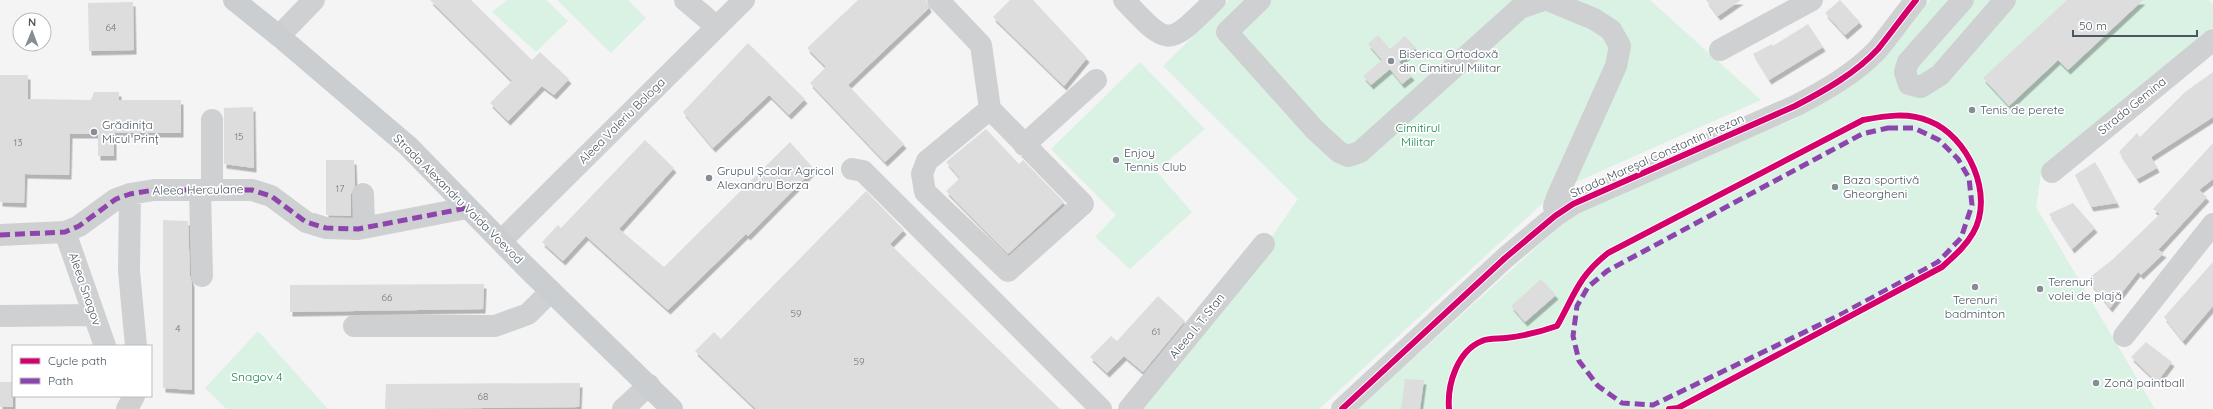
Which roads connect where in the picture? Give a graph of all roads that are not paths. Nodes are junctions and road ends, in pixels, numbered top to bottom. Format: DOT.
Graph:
graph roads {
  1 [pos="234,0"];
  2 [pos="314,0"];
  3 [pos="685,0"];
  4 [pos="744,0"];
  5 [pos="938,0"];
  6 [pos="1124,0"];
  7 [pos="1215,0"];
  8 [pos="1260,0"];
  9 [pos="1543,0"];
  10 [pos="1548,0"];
  11 [pos="1812,0"];
  12 [pos="1916,0"];
  13 [pos="1963,0"];
  14 [pos="2005,0"];
  15 [pos="717,27"];
  16 [pos="279,36"];
  17 [pos="2213,40"];
  18 [pos="1720,50"];
  19 [pos="1096,80"];
  20 [pos="990,109"];
  21 [pos="212,120"];
  22 [pos="1024,145"];
  23 [pos="852,169"];
  24 [pos="2052,172"];
  25 [pos="206,190"];
  26 [pos="130,194"];
  27 [pos="363,194"];
  28 [pos="467,208"];
  29 [pos="1555,216"];
  30 [pos="2213,224"];
  31 [pos="364,227"];
  32 [pos="65,232"];
  33 [pos="0,235"];
  34 [pos="500,241"];
  35 [pos="1264,244"];
  36 [pos="202,276"];
  37 [pos="551,291"];
  38 [pos="94,315"];
  39 [pos="0,316"];
  40 [pos="354,326"];
  41 [pos="2124,336"];
  42 [pos="105,345"];
  43 [pos="136,345"];
  44 [pos="649,385"];
  45 [pos="122,397"];
  46 [pos="133,397"];
  47 [pos="127,409"];
  48 [pos="623,409"];
  49 [pos="672,409"];
  50 [pos="1101,409"];
  51 [pos="1129,409"];
  52 [pos="1342,409"];
  1 -- 16 [label="main road, Strada Alexandru Vaida Voevod"];
  2 -- 16 [label="street"];
  3 -- 15 [label="street"];
  4 -- 15 [label="street, Aleea Valeriu Bologa"];
  5 -- 20 [label="street"];
  6 -- 7 [label="street"];
  8 -- 9 [label="street"];
  10 -- 29 [label="street"];
  11 -- 18 [label="street"];
  12 -- 29 [label="street, Strada Mareșal Constantin Prezan"];
  13 -- 14 [label="street"];
  15 -- 34 [label="street, Aleea Valeriu Bologa"];
  16 -- 28 [label="main road, Strada Alexandru Vaida Voevod"];
  17 -- 24 [label="street, Strada Gemina"];
  19 -- 22 [label="street"];
  20 -- 22 [label="street"];
  20 -- 22 [label="street"];
  21 -- 25 [label="street"];
  23 -- 50 [label="street"];
  25 -- 26 [label="street, Aleea Herculane"];
  25 -- 31 [label="street, Aleea Herculane"];
  25 -- 36 [label="street"];
  26 -- 32 [label="street, Aleea Herculane"];
  26 -- 43 [label="street"];
  27 -- 31 [label="street"];
  28 -- 31 [label="street, Aleea Herculane"];
  28 -- 34 [label="main road, Strada Alexandru Vaida Voevod"];
  29 -- 52 [label="street, Strada Mareșal Constantin Prezan"];
  30 -- 41 [label="street"];
  32 -- 33 [label="street, Aleea Herculane"];
  32 -- 38 [label="street, Aleea Snagov"];
  34 -- 37 [label="main road, Strada Alexandru Vaida Voevod"];
  35 -- 51 [label="street, Aleea I. T. Stan"];
  37 -- 40 [label="street"];
  37 -- 44 [label="main road, Strada Alexandru Vaida Voevod"];
  38 -- 39 [label="street"];
  38 -- 42 [label="street, Aleea Snagov"];
  44 -- 48 [label="street"];
  44 -- 49 [label="main road, Strada Alexandru Vaida Voevod"];
  45 -- 47 [label="street"];
  46 -- 47 [label="street"];
}
